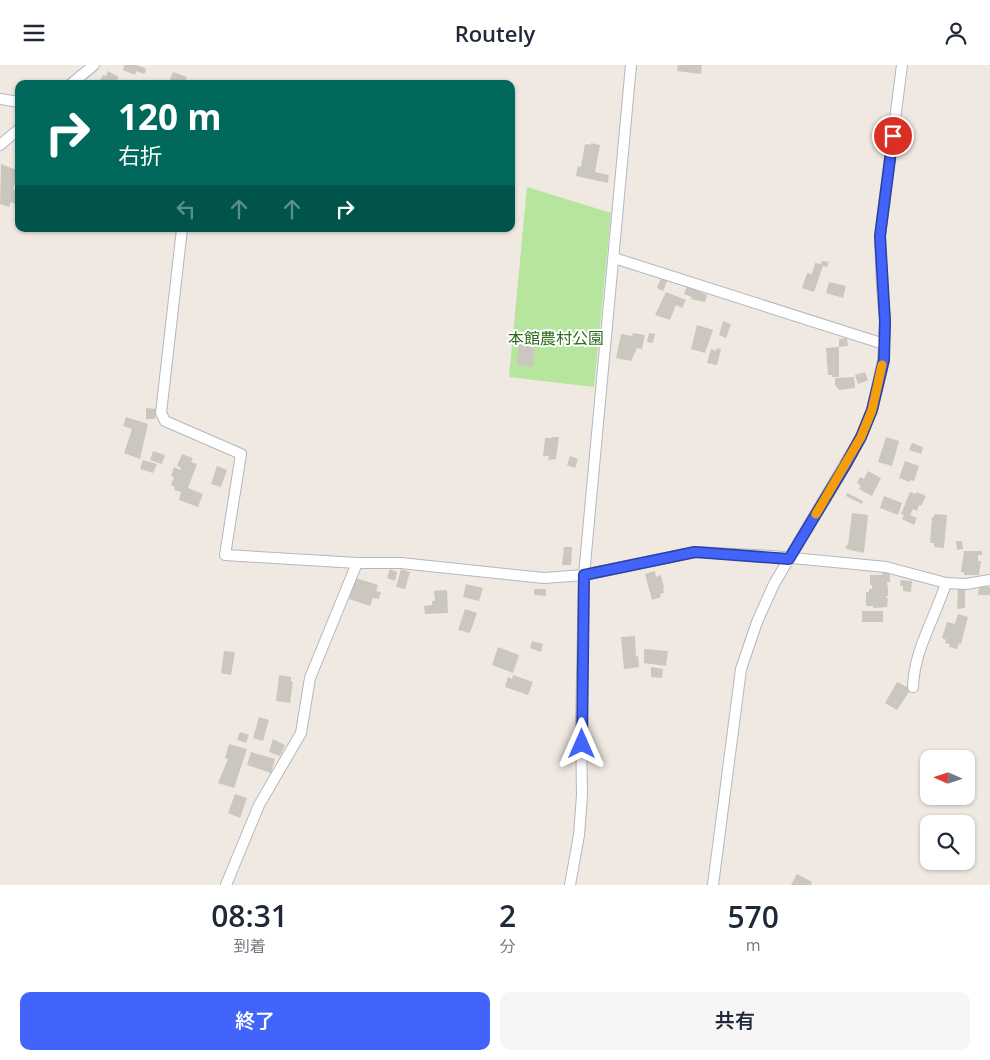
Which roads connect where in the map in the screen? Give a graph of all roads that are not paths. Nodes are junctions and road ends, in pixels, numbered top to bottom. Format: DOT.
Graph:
graph roads {
  1 [pos="94,65"];
  2 [pos="631,65"];
  3 [pos="902,65"];
  4 [pos="76,80"];
  5 [pos="0,99"];
  6 [pos="15,101"];
  7 [pos="15,132"];
  8 [pos="0,145"];
  9 [pos="182,232"];
  10 [pos="614,258"];
  11 [pos="884,344"];
  12 [pos="789,559"];
  13 [pos="357,563"];
  14 [pos="584,575"];
  15 [pos="990,579"];
  16 [pos="946,583"];
  17 [pos="913,687"];
  18 [pos="226,885"];
  19 [pos="570,885"];
  20 [pos="713,885"];
  1 -- 4 [label="street"];
  2 -- 10 [label="street"];
  3 -- 11 [label="street"];
  5 -- 6 [label="street"];
  7 -- 8 [label="street"];
  9 -- 13 [label="street"];
  10 -- 11 [label="street"];
  10 -- 14 [label="street"];
  11 -- 12 [label="street"];
  12 -- 14 [label="street"];
  12 -- 16 [label="street"];
  12 -- 20 [label="street"];
  13 -- 14 [label="street"];
  13 -- 18 [label="street"];
  14 -- 19 [label="street"];
  15 -- 16 [label="street"];
  16 -- 17 [label="street"];
}
